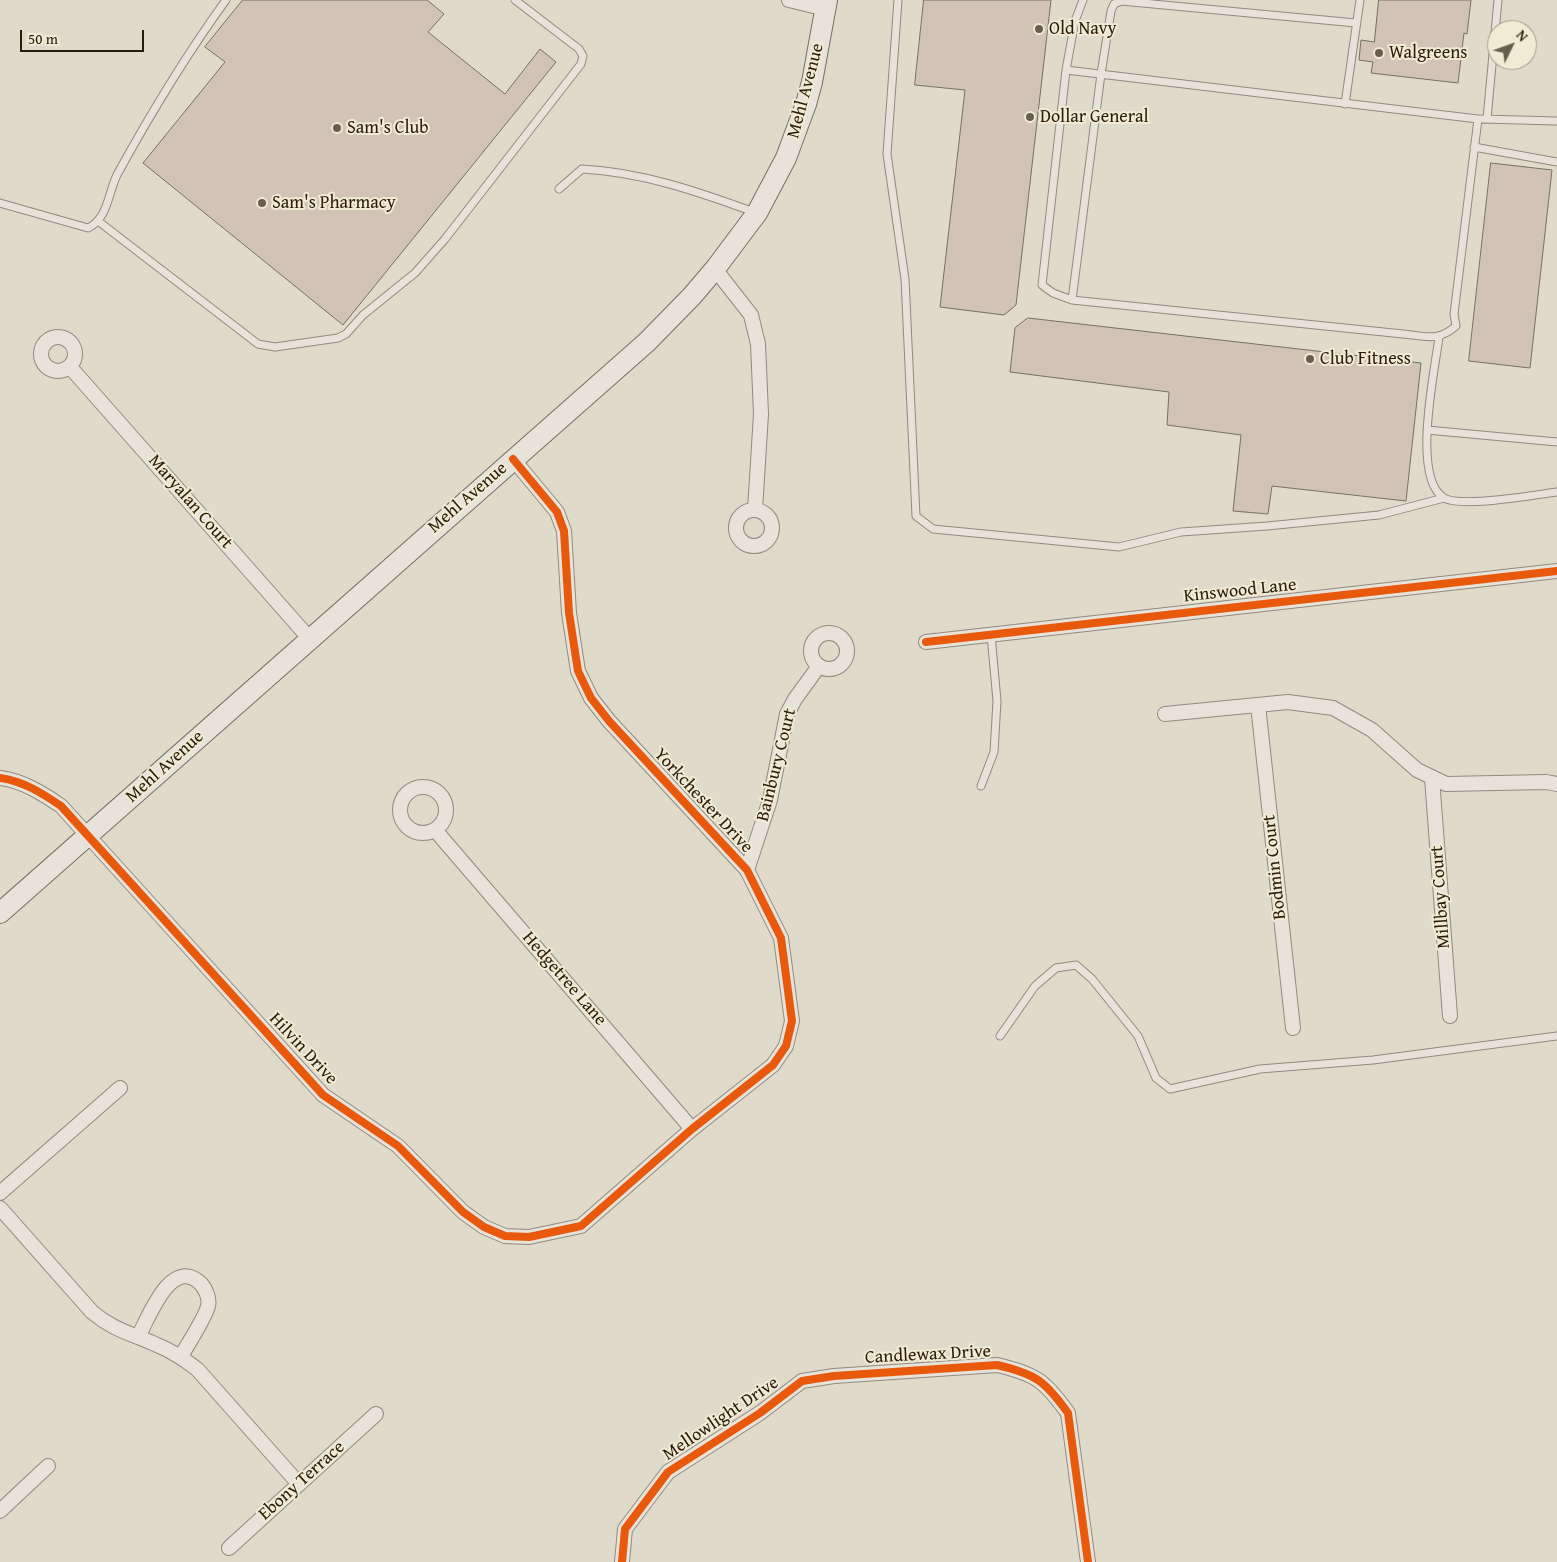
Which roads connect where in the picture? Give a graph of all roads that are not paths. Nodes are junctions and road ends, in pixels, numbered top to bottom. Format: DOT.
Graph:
graph roads {
  1 [pos="226,0"];
  2 [pos="515,0"];
  3 [pos="789,0"];
  4 [pos="898,0"];
  5 [pos="1083,0"];
  6 [pos="1360,0"];
  7 [pos="1498,0"];
  8 [pos="825,3"];
  9 [pos="1356,23"];
  10 [pos="1066,70"];
  11 [pos="1101,74"];
  12 [pos="1345,104"];
  13 [pos="1478,119"];
  14 [pos="1487,119"];
  15 [pos="1557,121"];
  16 [pos="1474,147"];
  17 [pos="1557,162"];
  18 [pos="559,189"];
  19 [pos="0,203"];
  20 [pos="757,213"];
  21 [pos="98,221"];
  22 [pos="715,269"];
  23 [pos="1072,300"];
  24 [pos="1440,337"];
  25 [pos="70,367"];
  26 [pos="1426,430"];
  27 [pos="1557,442"];
  28 [pos="513,459"];
  29 [pos="1557,492"];
  30 [pos="1444,498"];
  31 [pos="755,510"];
  32 [pos="1557,571"];
  33 [pos="991,635"];
  34 [pos="310,638"];
  35 [pos="926,642"];
  36 [pos="818,666"];
  37 [pos="1258,705"];
  38 [pos="1165,714"];
  39 [pos="0,778"];
  40 [pos="1432,778"];
  41 [pos="1557,784"];
  42 [pos="981,786"];
  43 [pos="435,830"];
  44 [pos="89,835"];
  45 [pos="747,870"];
  46 [pos="0,913"];
  47 [pos="1450,1016"];
  48 [pos="1293,1028"];
  49 [pos="1000,1036"];
  50 [pos="1557,1036"];
  51 [pos="120,1088"];
  52 [pos="692,1129"];
  53 [pos="0,1194"];
  54 [pos="0,1208"];
  55 [pos="529,1237"];
  56 [pos="138,1336"];
  57 [pos="181,1356"];
  58 [pos="802,1381"];
  59 [pos="376,1414"];
  60 [pos="48,1466"];
  61 [pos="299,1484"];
  62 [pos="0,1511"];
  63 [pos="229,1548"];
  64 [pos="622,1562"];
  65 [pos="1088,1562"];
  1 -- 21 [label="lane"];
  2 -- 21 [label="lane"];
  3 -- 8 [label="street"];
  4 -- 30 [label="lane"];
  5 -- 10 [label="lane"];
  6 -- 9 [label="lane"];
  7 -- 14 [label="lane"];
  8 -- 20 [label="street, Mehl Avenue"];
  9 -- 11 [label="lane"];
  9 -- 12 [label="lane"];
  10 -- 11 [label="lane"];
  10 -- 23 [label="lane"];
  11 -- 12 [label="lane"];
  11 -- 23 [label="lane"];
  12 -- 13 [label="lane"];
  13 -- 14 [label="lane"];
  13 -- 16 [label="lane"];
  14 -- 15 [label="lane"];
  16 -- 17 [label="lane"];
  16 -- 24 [label="lane"];
  18 -- 20 [label="lane"];
  19 -- 21 [label="lane"];
  20 -- 22 [label="street, Mehl Avenue"];
  22 -- 28 [label="street, Mehl Avenue"];
  22 -- 31 [label="street"];
  23 -- 24 [label="lane"];
  24 -- 26 [label="lane"];
  25 -- 34 [label="street, Maryalan Court"];
  26 -- 27 [label="lane"];
  26 -- 30 [label="lane"];
  28 -- 34 [label="street, Mehl Avenue"];
  28 -- 45 [label="street, Yorkchester Drive"];
  29 -- 30 [label="lane"];
  32 -- 33 [label="street, Kinswood Lane"];
  33 -- 35 [label="street, Kinswood Lane"];
  33 -- 42 [label="lane"];
  34 -- 44 [label="street, Mehl Avenue"];
  36 -- 45 [label="street, Bainbury Court"];
  37 -- 38 [label="street"];
  37 -- 40 [label="street"];
  37 -- 48 [label="street, Bodmin Court"];
  39 -- 44 [label="street, Hilvin Drive"];
  40 -- 41 [label="street"];
  40 -- 47 [label="street, Millbay Court"];
  43 -- 52 [label="street, Hedgetree Lane"];
  44 -- 46 [label="street, Mehl Avenue"];
  44 -- 55 [label="street, Hilvin Drive"];
  45 -- 52 [label="street, Yorkchester Drive"];
  49 -- 50 [label="lane"];
  51 -- 53 [label="street"];
  52 -- 55 [label="street, Yorkchester Drive"];
  54 -- 56 [label="street"];
  56 -- 57 [label="street"];
  56 -- 57 [label="street"];
  57 -- 61 [label="street"];
  58 -- 64 [label="street, Mellowlight Drive"];
  58 -- 65 [label="street, Candlewax Drive"];
  59 -- 61 [label="street, Ebony Terrace"];
  60 -- 62 [label="street"];
  61 -- 63 [label="street, Ebony Terrace"];
}
